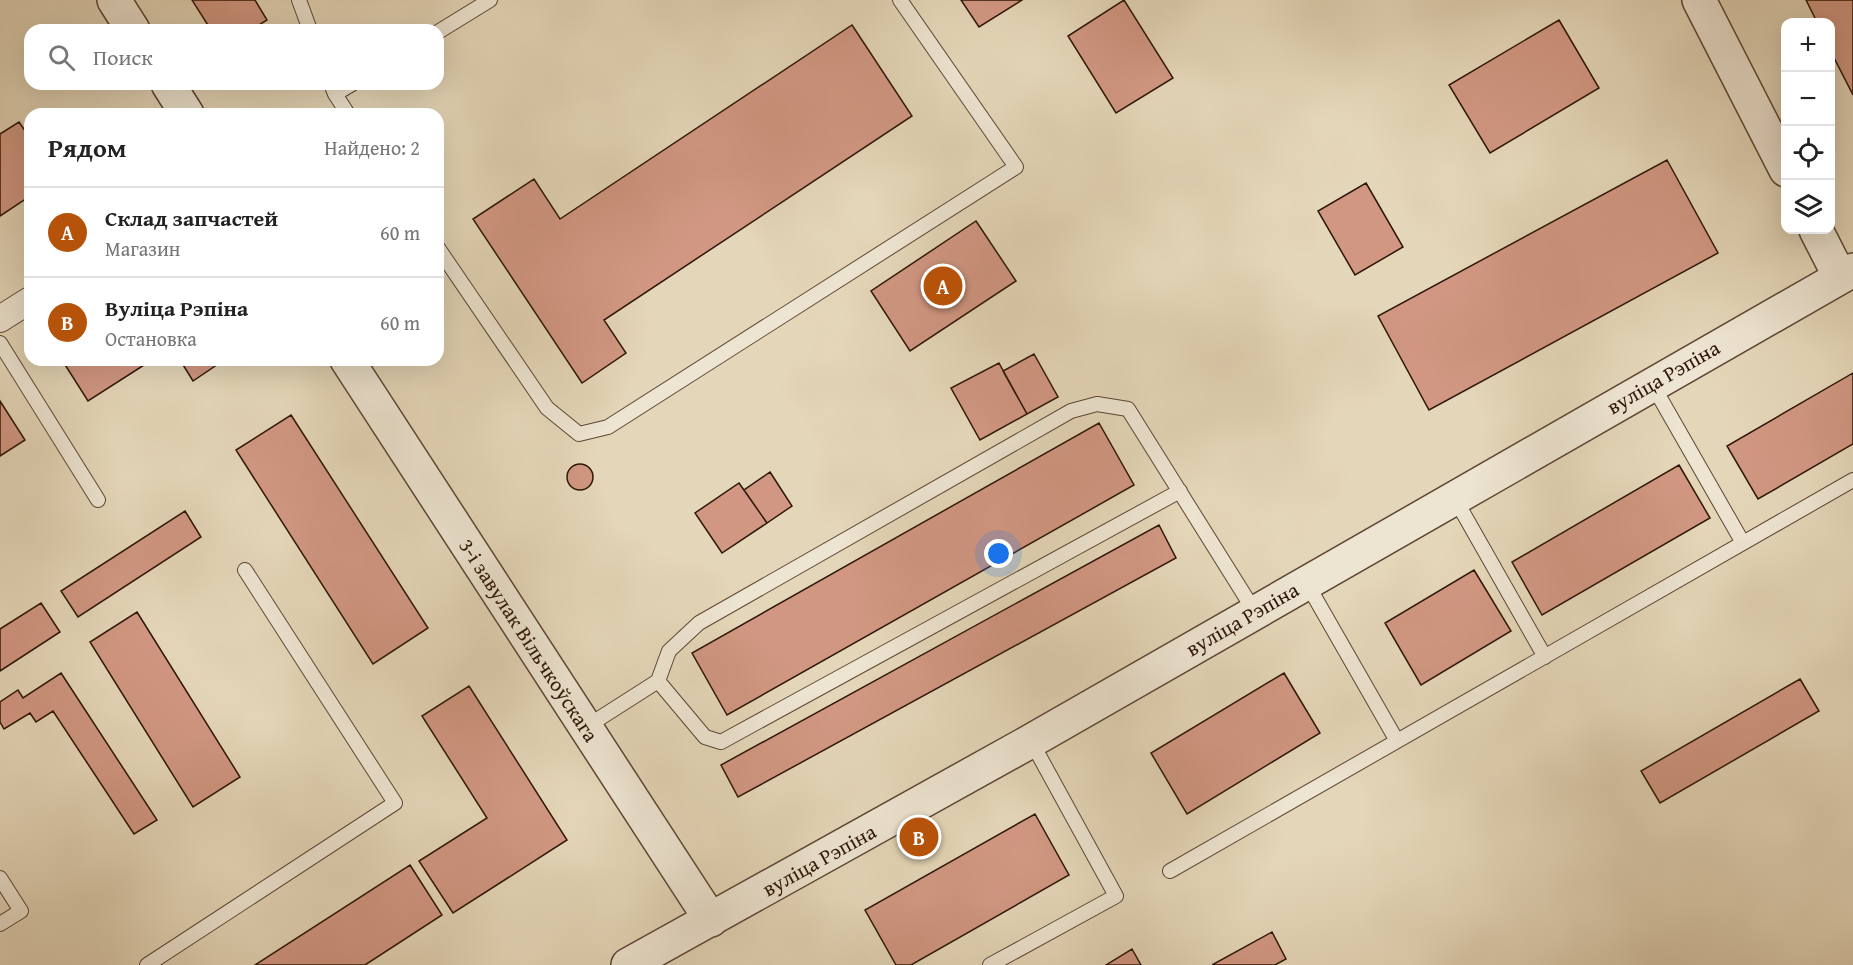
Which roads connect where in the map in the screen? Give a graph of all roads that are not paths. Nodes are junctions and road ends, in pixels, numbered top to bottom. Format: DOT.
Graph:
graph roads {
  1 [pos="114,0"];
  2 [pos="299,0"];
  3 [pos="490,0"];
  4 [pos="900,0"];
  5 [pos="1699,0"];
  6 [pos="129,24"];
  7 [pos="308,24"];
  8 [pos="444,28"];
  9 [pos="172,90"];
  10 [pos="334,90"];
  11 [pos="183,108"];
  12 [pos="344,108"];
  13 [pos="1781,162"];
  14 [pos="1819,234"];
  15 [pos="444,257"];
  16 [pos="1847,273"];
  17 [pos="24,304"];
  18 [pos="0,319"];
  19 [pos="0,343"];
  20 [pos="351,366"];
  21 [pos="1652,384"];
  22 [pos="1853,480"];
  23 [pos="1180,491"];
  24 [pos="1454,497"];
  25 [pos="98,501"];
  26 [pos="1743,543"];
  27 [pos="245,570"];
  28 [pos="1306,582"];
  29 [pos="1255,612"];
  30 [pos="1545,657"];
  31 [pos="658,681"];
  32 [pos="586,727"];
  33 [pos="1031,741"];
  34 [pos="1397,741"];
  35 [pos="1170,871"];
  36 [pos="0,878"];
  37 [pos="711,920"];
  38 [pos="0,924"];
  39 [pos="147,965"];
  40 [pos="628,965"];
  41 [pos="990,965"];
  1 -- 6 [label="street"];
  2 -- 7 [label="lane"];
  3 -- 8 [label="lane"];
  4 -- 15 [label="lane"];
  5 -- 13 [label="street"];
  9 -- 11 [label="street"];
  10 -- 12 [label="lane"];
  14 -- 16 [label="street"];
  16 -- 21 [label="street, вуліца Рэпіна"];
  17 -- 18 [label="street"];
  19 -- 25 [label="lane"];
  20 -- 32 [label="street, 3-і завулак Вільчкоўскага"];
  21 -- 24 [label="street, вуліца Рэпіна"];
  21 -- 26 [label="lane"];
  22 -- 26 [label="lane"];
  23 -- 29 [label="lane"];
  23 -- 31 [label="lane"];
  23 -- 31 [label="lane"];
  24 -- 28 [label="street, вуліца Рэпіна"];
  24 -- 30 [label="lane"];
  26 -- 30 [label="lane"];
  27 -- 39 [label="lane"];
  28 -- 29 [label="street, вуліца Рэпіна"];
  28 -- 34 [label="lane"];
  29 -- 33 [label="street, вуліца Рэпіна"];
  30 -- 34 [label="lane"];
  31 -- 32 [label="lane"];
  32 -- 37 [label="street, 3-і завулак Вільчкоўскага"];
  33 -- 37 [label="street, вуліца Рэпіна"];
  33 -- 41 [label="lane"];
  34 -- 35 [label="lane"];
  36 -- 38 [label="lane"];
  37 -- 40 [label="street, вуліца Рэпіна"];
}
